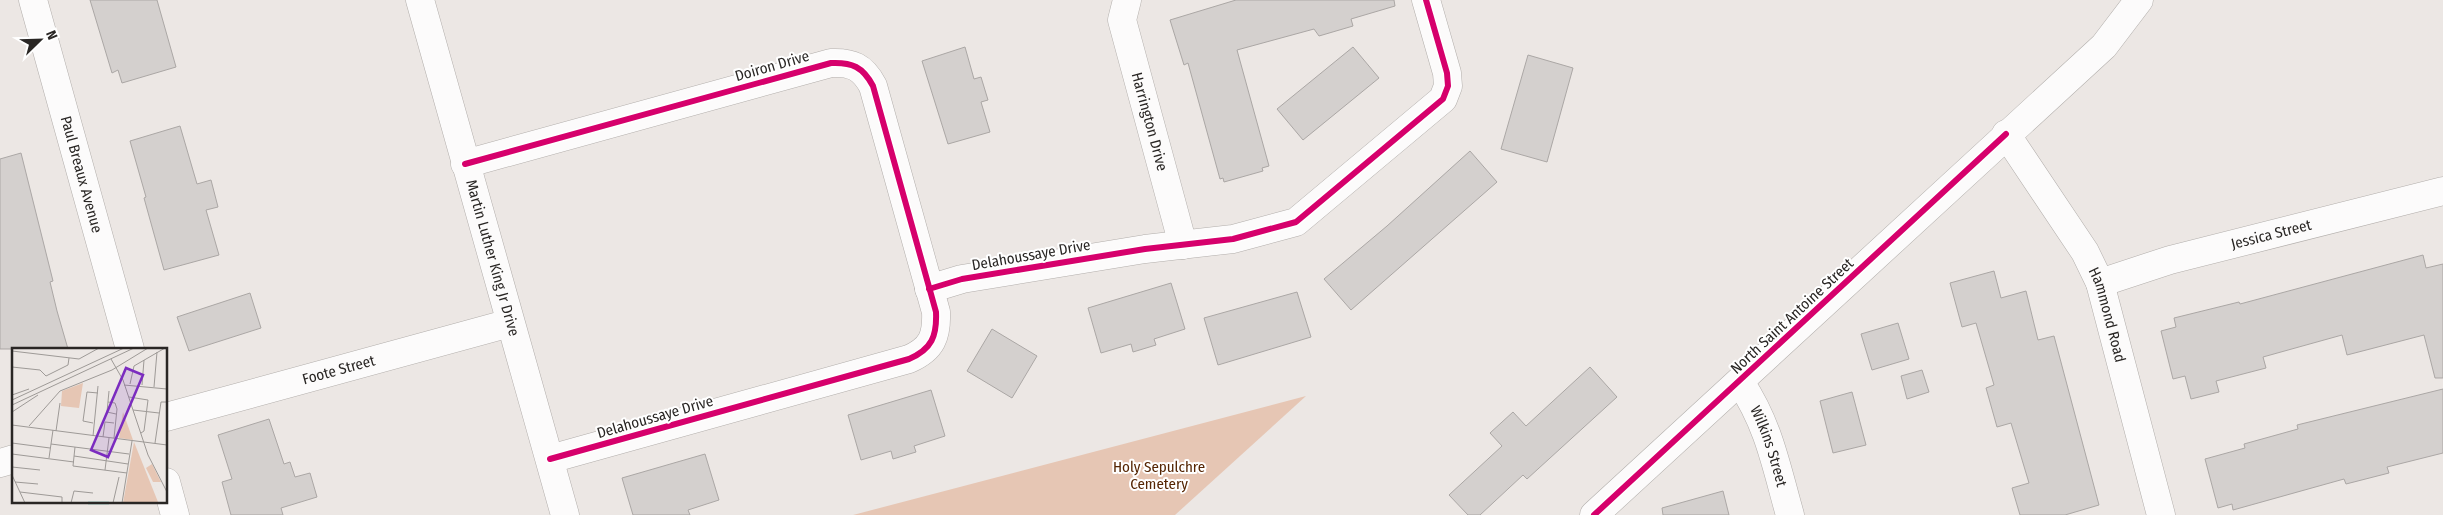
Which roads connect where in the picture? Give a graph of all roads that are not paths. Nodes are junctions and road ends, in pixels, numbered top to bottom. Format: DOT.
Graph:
graph roads {
  1 [pos="33,0"];
  2 [pos="420,0"];
  3 [pos="1127,0"];
  4 [pos="1426,0"];
  5 [pos="2140,0"];
  6 [pos="2006,134"];
  7 [pos="465,164"];
  8 [pos="2443,191"];
  9 [pos="1182,246"];
  10 [pos="2100,283"];
  11 [pos="929,289"];
  12 [pos="510,323"];
  13 [pos="130,348"];
  14 [pos="1740,382"];
  15 [pos="168,417"];
  16 [pos="550,460"];
  17 [pos="168,489"];
  18 [pos="175,515"];
  19 [pos="565,515"];
  20 [pos="1594,515"];
  21 [pos="1790,515"];
  22 [pos="2161,515"];
  1 -- 13 [label="street, Paul Breaux Avenue"];
  2 -- 7 [label="street, Martin Luther King Jr Drive"];
  3 -- 9 [label="street, Harrington Drive"];
  4 -- 9 [label="street, Delahoussaye Drive"];
  5 -- 6 [label="street, North Saint Antoine Street"];
  6 -- 10 [label="street, Hammond Road"];
  6 -- 14 [label="street, North Saint Antoine Street"];
  7 -- 11 [label="street, Doiron Drive"];
  7 -- 12 [label="street, Martin Luther King Jr Drive"];
  8 -- 10 [label="street, Jessica Street"];
  9 -- 11 [label="street, Delahoussaye Drive"];
  10 -- 22 [label="street, Hammond Road"];
  11 -- 16 [label="street, Delahoussaye Drive"];
  12 -- 15 [label="street, Foote Street"];
  12 -- 16 [label="street, Martin Luther King Jr Drive"];
  14 -- 20 [label="street, North Saint Antoine Street"];
  14 -- 21 [label="street, Wilkins Street"];
  16 -- 19 [label="street, Martin Luther King Jr Drive"];
  17 -- 18 [label="street"];
}
